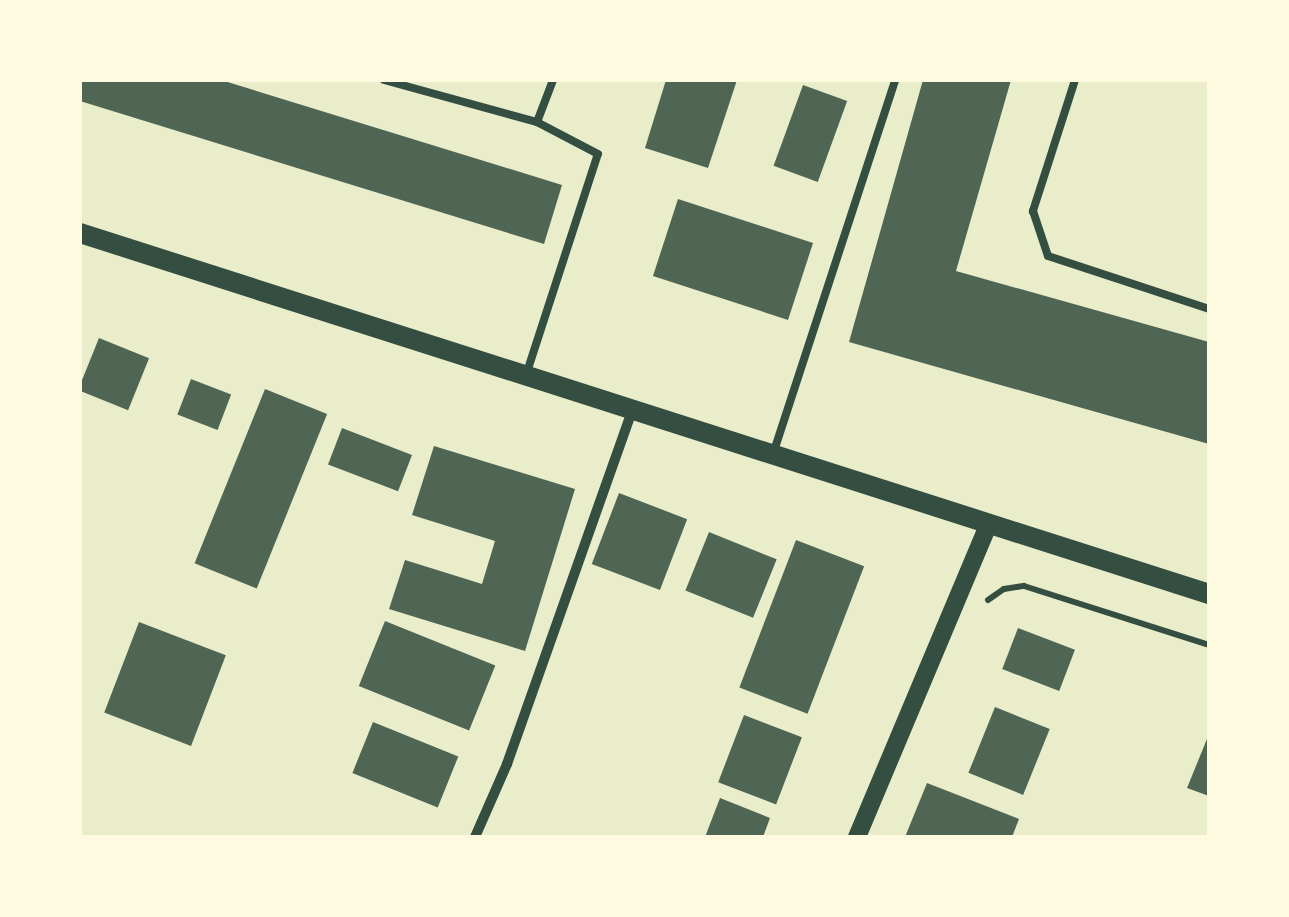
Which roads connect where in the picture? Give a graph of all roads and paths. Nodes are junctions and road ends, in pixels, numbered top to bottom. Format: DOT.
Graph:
graph roads {
  1 [pos="384,80"];
  2 [pos="554,80"];
  3 [pos="895,80"];
  4 [pos="1075,80"];
  5 [pos="537,122"];
  6 [pos="80,232"];
  7 [pos="1209,309"];
  8 [pos="526,376"];
  9 [pos="631,413"];
  10 [pos="773,454"];
  11 [pos="988,524"];
  12 [pos="1209,594"];
  13 [pos="986,601"];
  14 [pos="1209,645"];
  15 [pos="475,837"];
  16 [pos="856,837"];
  1 -- 5 [label="lane"];
  2 -- 5 [label="lane"];
  3 -- 10 [label="lane"];
  4 -- 7 [label="lane"];
  5 -- 8 [label="lane"];
  6 -- 8 [label="main road"];
  8 -- 9 [label="main road"];
  9 -- 10 [label="main road"];
  9 -- 15 [label="street"];
  10 -- 11 [label="main road"];
  11 -- 12 [label="main road"];
  11 -- 16 [label="street"];
  13 -- 14 [label="path"];
}
